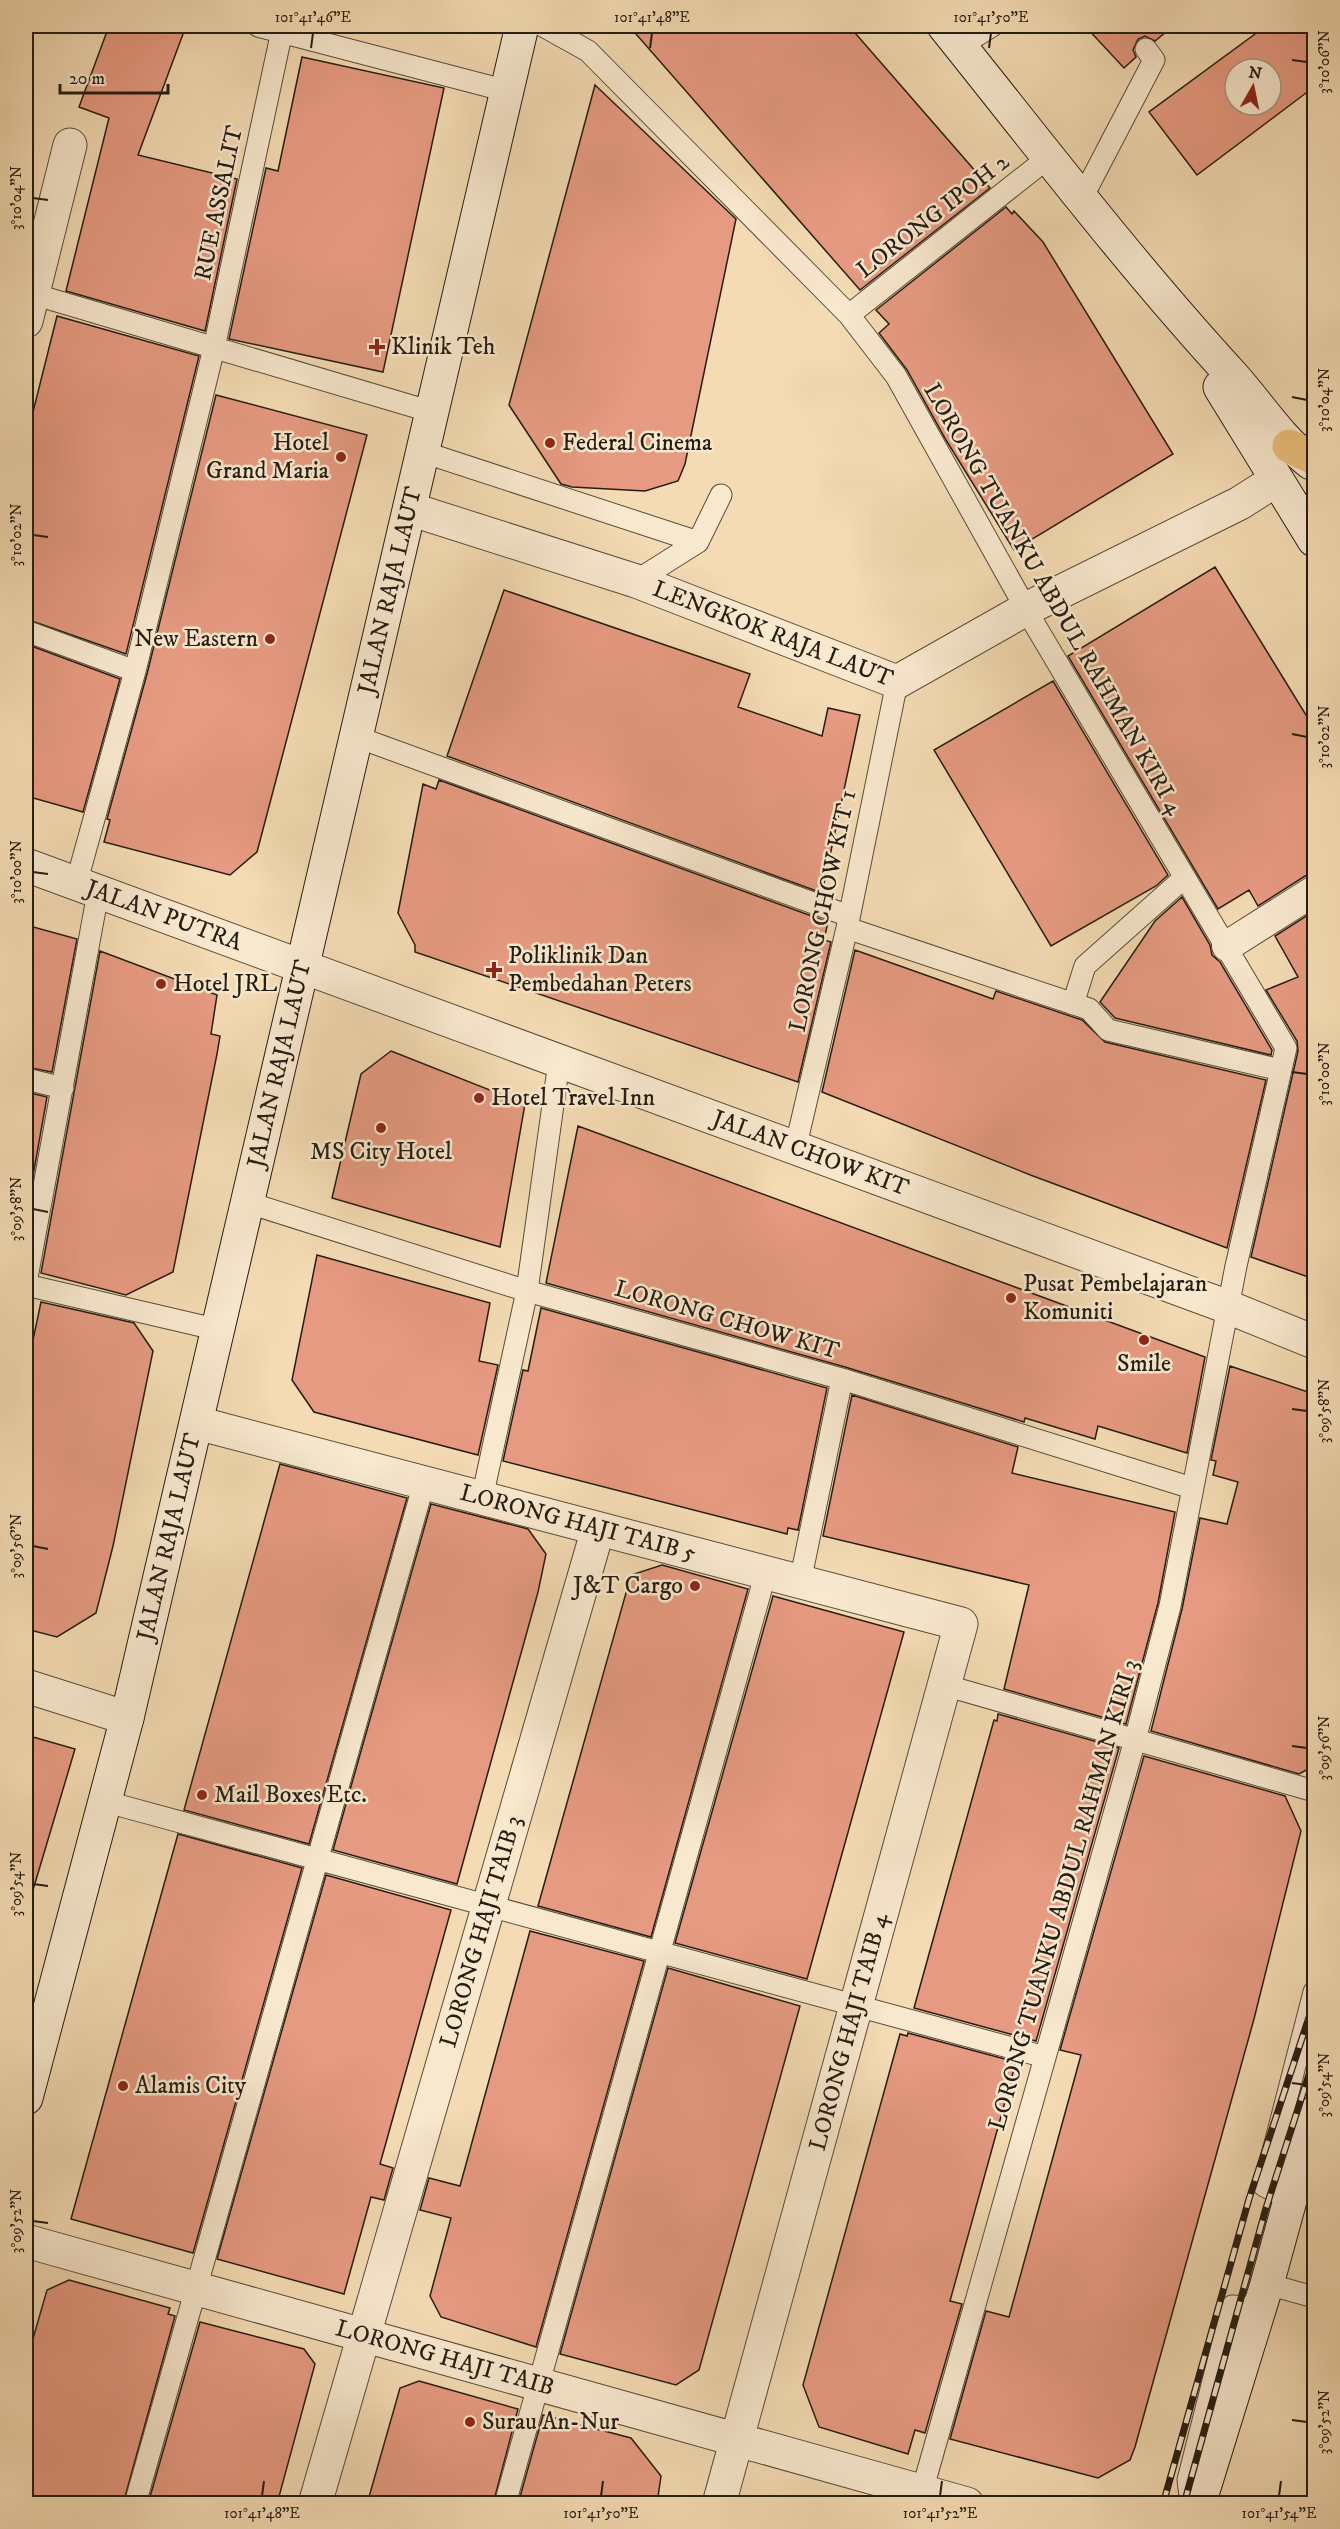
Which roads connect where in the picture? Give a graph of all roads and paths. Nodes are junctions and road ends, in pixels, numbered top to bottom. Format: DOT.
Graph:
graph roads {
  1 [pos="258,26"];
  2 [pos="522,26"];
  3 [pos="543,26"];
  4 [pos="992,26"];
  5 [pos="282,29"];
  6 [pos="952,36"];
  7 [pos="1146,49"];
  8 [pos="507,91"];
  9 [pos="70,145"];
  10 [pos="1049,157"];
  11 [pos="1082,198"];
  12 [pos="28,302"];
  13 [pos="849,315"];
  14 [pos="1177,316"];
  15 [pos="214,348"];
  16 [pos="432,412"];
  17 [pos="423,452"];
  18 [pos="1302,452"];
  19 [pos="1314,466"];
  20 [pos="1276,480"];
  21 [pos="721,495"];
  22 [pos="410,509"];
  23 [pos="1314,540"];
  24 [pos="698,542"];
  25 [pos="636,581"];
  26 [pos="1026,609"];
  27 [pos="26,631"];
  28 [pos="135,671"];
  29 [pos="897,682"];
  30 [pos="357,737"];
  31 [pos="26,866"];
  32 [pos="1184,878"];
  33 [pos="87,888"];
  34 [pos="1314,891"];
  35 [pos="848,922"];
  36 [pos="1227,946"];
  37 [pos="303,968"];
  38 [pos="1073,1004"];
  39 [pos="560,1062"];
  40 [pos="1281,1070"];
  41 [pos="26,1079"];
  42 [pos="63,1088"];
  43 [pos="795,1149"];
  44 [pos="249,1203"];
  45 [pos="26,1284"];
  46 [pos="527,1291"];
  47 [pos="1228,1307"];
  48 [pos="219,1330"];
  49 [pos="1314,1342"];
  50 [pos="842,1379"];
  51 [pos="197,1424"];
  52 [pos="424,1483"];
  53 [pos="1192,1488"];
  54 [pos="482,1498"];
  55 [pos="598,1529"];
  56 [pos="766,1572"];
  57 [pos="800,1582"];
  58 [pos="961,1624"];
  59 [pos="944,1685"];
  60 [pos="26,1686"];
  61 [pos="127,1718"];
  62 [pos="1135,1740"];
  63 [pos="1314,1791"];
  64 [pos="107,1802"];
  65 [pos="318,1859"];
  66 [pos="489,1906"];
  67 [pos="659,1952"];
  68 [pos="1314,1992"];
  69 [pos="856,2005"];
  70 [pos="1046,2057"];
  71 [pos="26,2098"];
  72 [pos="1314,2113"];
  73 [pos="1291,2199"];
  74 [pos="26,2241"];
  75 [pos="196,2289"];
  76 [pos="1264,2296"];
  77 [pos="1314,2297"];
  78 [pos="364,2335"];
  79 [pos="538,2384"];
  80 [pos="737,2439"];
  81 [pos="921,2497"];
  82 [pos="135,2504"];
  83 [pos="315,2504"];
  84 [pos="505,2504"];
  85 [pos="719,2504"];
  86 [pos="967,2504"];
  87 [pos="1191,2504"];
  88 [pos="1199,2504"];
  1 -- 5 [label="lane"];
  2 -- 8 [label="street, JALAN RAJA LAUT"];
  3 -- 13 [label="lane, LORONG TUANKU ABDUL RAHMAN KIRI 4"];
  4 -- 6 [label="lane"];
  5 -- 8 [label="lane"];
  5 -- 15 [label="lane, RUE ASSALIT"];
  6 -- 10 [label="street"];
  7 -- 11 [label="lane"];
  8 -- 16 [label="street, JALAN RAJA LAUT"];
  9 -- 12 [label="street"];
  10 -- 11 [label="street"];
  10 -- 13 [label="lane, LORONG IPOH 2"];
  11 -- 14 [label="street"];
  12 -- 15 [label="lane"];
  13 -- 26 [label="lane, LORONG TUANKU ABDUL RAHMAN KIRI 4"];
  14 -- 18 [label="street"];
  14 -- 20 [label="street"];
  15 -- 16 [label="lane"];
  15 -- 28 [label="lane, RUE ASSALIT"];
  16 -- 17 [label="street, JALAN RAJA LAUT"];
  17 -- 22 [label="street, JALAN RAJA LAUT"];
  17 -- 24 [label="lane"];
  18 -- 19 [label="street"];
  20 -- 23 [label="street"];
  20 -- 26 [label="street, LENGKOK RAJA LAUT"];
  21 -- 24 [label="lane"];
  22 -- 25 [label="street, LENGKOK RAJA LAUT"];
  22 -- 30 [label="street, JALAN RAJA LAUT"];
  24 -- 25 [label="lane"];
  25 -- 29 [label="street, LENGKOK RAJA LAUT"];
  26 -- 29 [label="street, LENGKOK RAJA LAUT"];
  26 -- 32 [label="lane, LORONG TUANKU ABDUL RAHMAN KIRI 4"];
  27 -- 28 [label="lane"];
  28 -- 33 [label="lane, RUE ASSALIT"];
  29 -- 35 [label="lane, LORONG CHOW KIT 1"];
  30 -- 35 [label="lane"];
  30 -- 37 [label="street, JALAN RAJA LAUT"];
  31 -- 33 [label="street, JALAN PUTRA"];
  32 -- 36 [label="lane, LORONG TUANKU ABDUL RAHMAN KIRI 4"];
  32 -- 38 [label="lane"];
  33 -- 37 [label="street, JALAN PUTRA"];
  33 -- 42 [label="lane, RUE ASSALIT"];
  34 -- 36 [label="street"];
  35 -- 38 [label="lane"];
  35 -- 43 [label="lane, LORONG CHOW KIT 1"];
  36 -- 40 [label="lane, LORONG TUANKU ABDUL RAHMAN KIRI 4"];
  37 -- 39 [label="street, JALAN CHOW KIT"];
  37 -- 44 [label="street, JALAN RAJA LAUT"];
  38 -- 40 [label="lane"];
  39 -- 43 [label="street, JALAN CHOW KIT"];
  39 -- 46 [label="lane"];
  40 -- 47 [label="lane, LORONG TUANKU ABDUL RAHMAN KIRI 4"];
  41 -- 42 [label="lane"];
  42 -- 45 [label="lane, RUE ASSALIT"];
  43 -- 47 [label="street, JALAN CHOW KIT"];
  44 -- 46 [label="lane, LORONG CHOW KIT"];
  44 -- 48 [label="street, JALAN RAJA LAUT"];
  45 -- 48 [label="lane"];
  46 -- 50 [label="lane, LORONG CHOW KIT"];
  46 -- 54 [label="lane"];
  47 -- 49 [label="street, JALAN CHOW KIT"];
  47 -- 53 [label="lane, LORONG TUANKU ABDUL RAHMAN KIRI 3"];
  48 -- 51 [label="street, JALAN RAJA LAUT"];
  50 -- 53 [label="lane, LORONG CHOW KIT"];
  50 -- 57 [label="lane"];
  51 -- 52 [label="street, LORONG HAJI TAIB 5"];
  51 -- 61 [label="street, JALAN RAJA LAUT"];
  52 -- 54 [label="street, LORONG HAJI TAIB 5"];
  52 -- 65 [label="lane"];
  53 -- 62 [label="lane, LORONG TUANKU ABDUL RAHMAN KIRI 3"];
  54 -- 55 [label="street, LORONG HAJI TAIB 5"];
  55 -- 56 [label="street, LORONG HAJI TAIB 5"];
  55 -- 66 [label="street, LORONG HAJI TAIB 3"];
  56 -- 57 [label="street, LORONG HAJI TAIB 5"];
  56 -- 67 [label="lane"];
  57 -- 58 [label="street, LORONG HAJI TAIB 5"];
  58 -- 59 [label="street, LORONG HAJI TAIB 4"];
  59 -- 62 [label="lane"];
  59 -- 69 [label="street, LORONG HAJI TAIB 4"];
  60 -- 61 [label="street"];
  61 -- 64 [label="street, JALAN RAJA LAUT"];
  62 -- 63 [label="lane"];
  62 -- 70 [label="lane, LORONG TUANKU ABDUL RAHMAN KIRI 3"];
  64 -- 65 [label="lane"];
  64 -- 71 [label="street, JALAN RAJA LAUT"];
  65 -- 66 [label="lane"];
  65 -- 75 [label="lane"];
  66 -- 67 [label="lane"];
  66 -- 78 [label="street, LORONG HAJI TAIB 3"];
  67 -- 69 [label="lane"];
  67 -- 79 [label="lane"];
  68 -- 73 [label="lane"];
  69 -- 70 [label="lane"];
  69 -- 80 [label="street, LORONG HAJI TAIB 4"];
  70 -- 81 [label="lane, LORONG TUANKU ABDUL RAHMAN KIRI 3"];
  72 -- 73 [label="street"];
  73 -- 76 [label="street"];
  74 -- 75 [label="street, LORONG HAJI TAIB"];
  75 -- 78 [label="street, LORONG HAJI TAIB"];
  75 -- 82 [label="lane"];
  76 -- 77 [label="lane"];
  76 -- 87 [label="lane"];
  76 -- 88 [label="street"];
  78 -- 79 [label="street, LORONG HAJI TAIB"];
  78 -- 83 [label="street, LORONG HAJI TAIB 3"];
  79 -- 80 [label="street, LORONG HAJI TAIB"];
  79 -- 84 [label="lane"];
  80 -- 81 [label="street, LORONG HAJI TAIB"];
  80 -- 85 [label="street, LORONG HAJI TAIB 4"];
  81 -- 86 [label="street, LORONG HAJI TAIB"];
}
